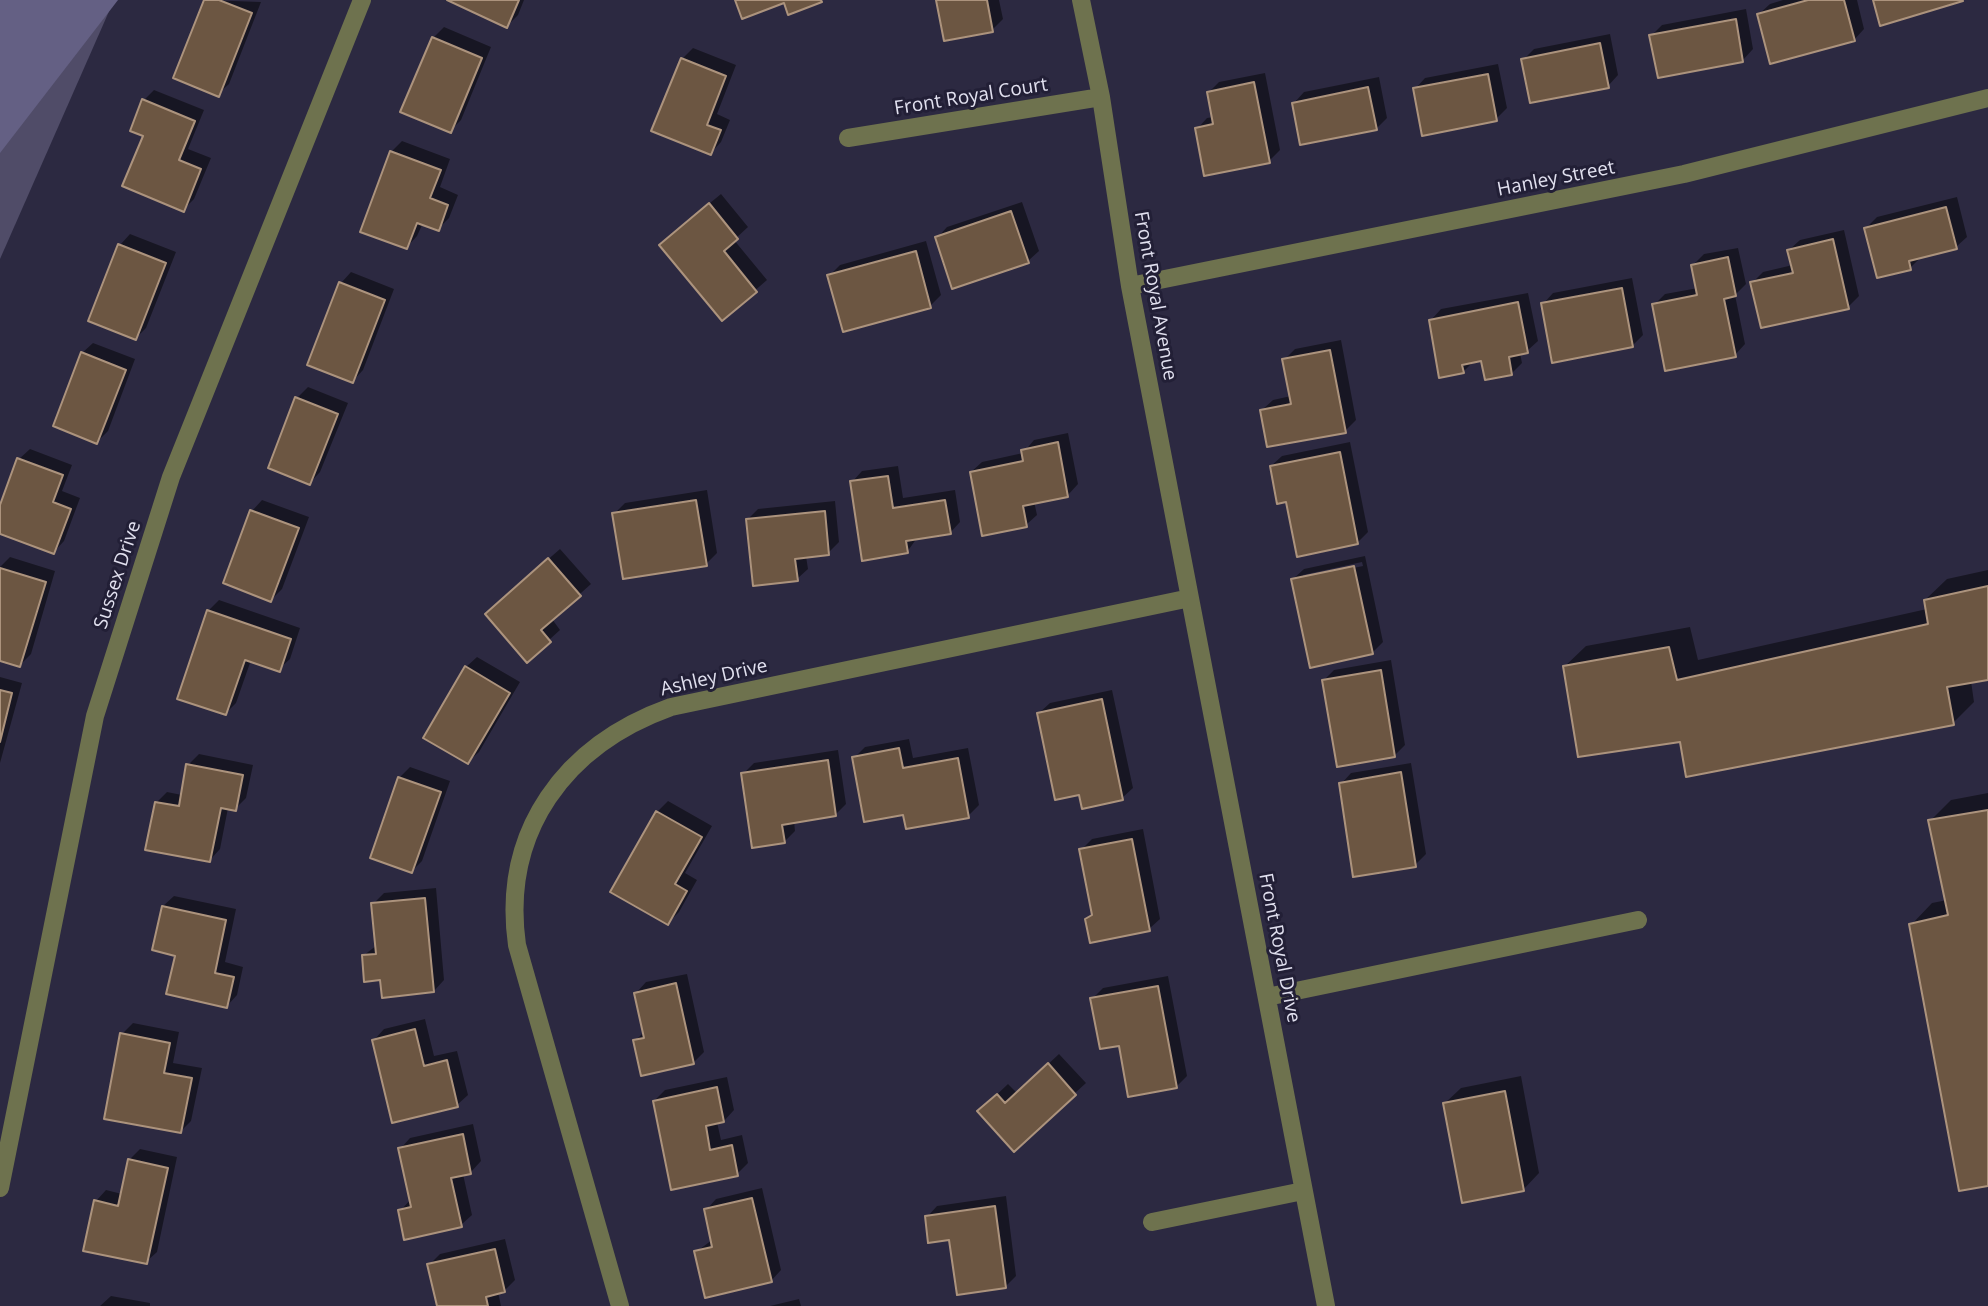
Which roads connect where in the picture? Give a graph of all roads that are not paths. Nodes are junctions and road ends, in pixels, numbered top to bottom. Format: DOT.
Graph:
graph roads {
  1 [pos="362,0"];
  2 [pos="1081,0"];
  3 [pos="1101,97"];
  4 [pos="1988,98"];
  5 [pos="848,138"];
  6 [pos="1130,286"];
  7 [pos="1190,598"];
  8 [pos="1638,920"];
  9 [pos="1266,997"];
  10 [pos="0,1188"];
  11 [pos="1303,1191"];
  12 [pos="1152,1222"];
  13 [pos="620,1306"];
  14 [pos="1326,1306"];
  1 -- 10 [label="street, Sussex Drive"];
  2 -- 3 [label="street, Front Royal Avenue"];
  3 -- 5 [label="street, Front Royal Court"];
  3 -- 6 [label="street, Front Royal Avenue"];
  4 -- 6 [label="street, Hanley Street"];
  6 -- 7 [label="street, Front Royal Avenue"];
  7 -- 9 [label="street, Front Royal Drive"];
  7 -- 13 [label="street, Ashley Drive"];
  8 -- 9 [label="street"];
  9 -- 11 [label="street, Front Royal Drive"];
  11 -- 12 [label="street"];
  11 -- 14 [label="street, Front Royal Drive"];
}
